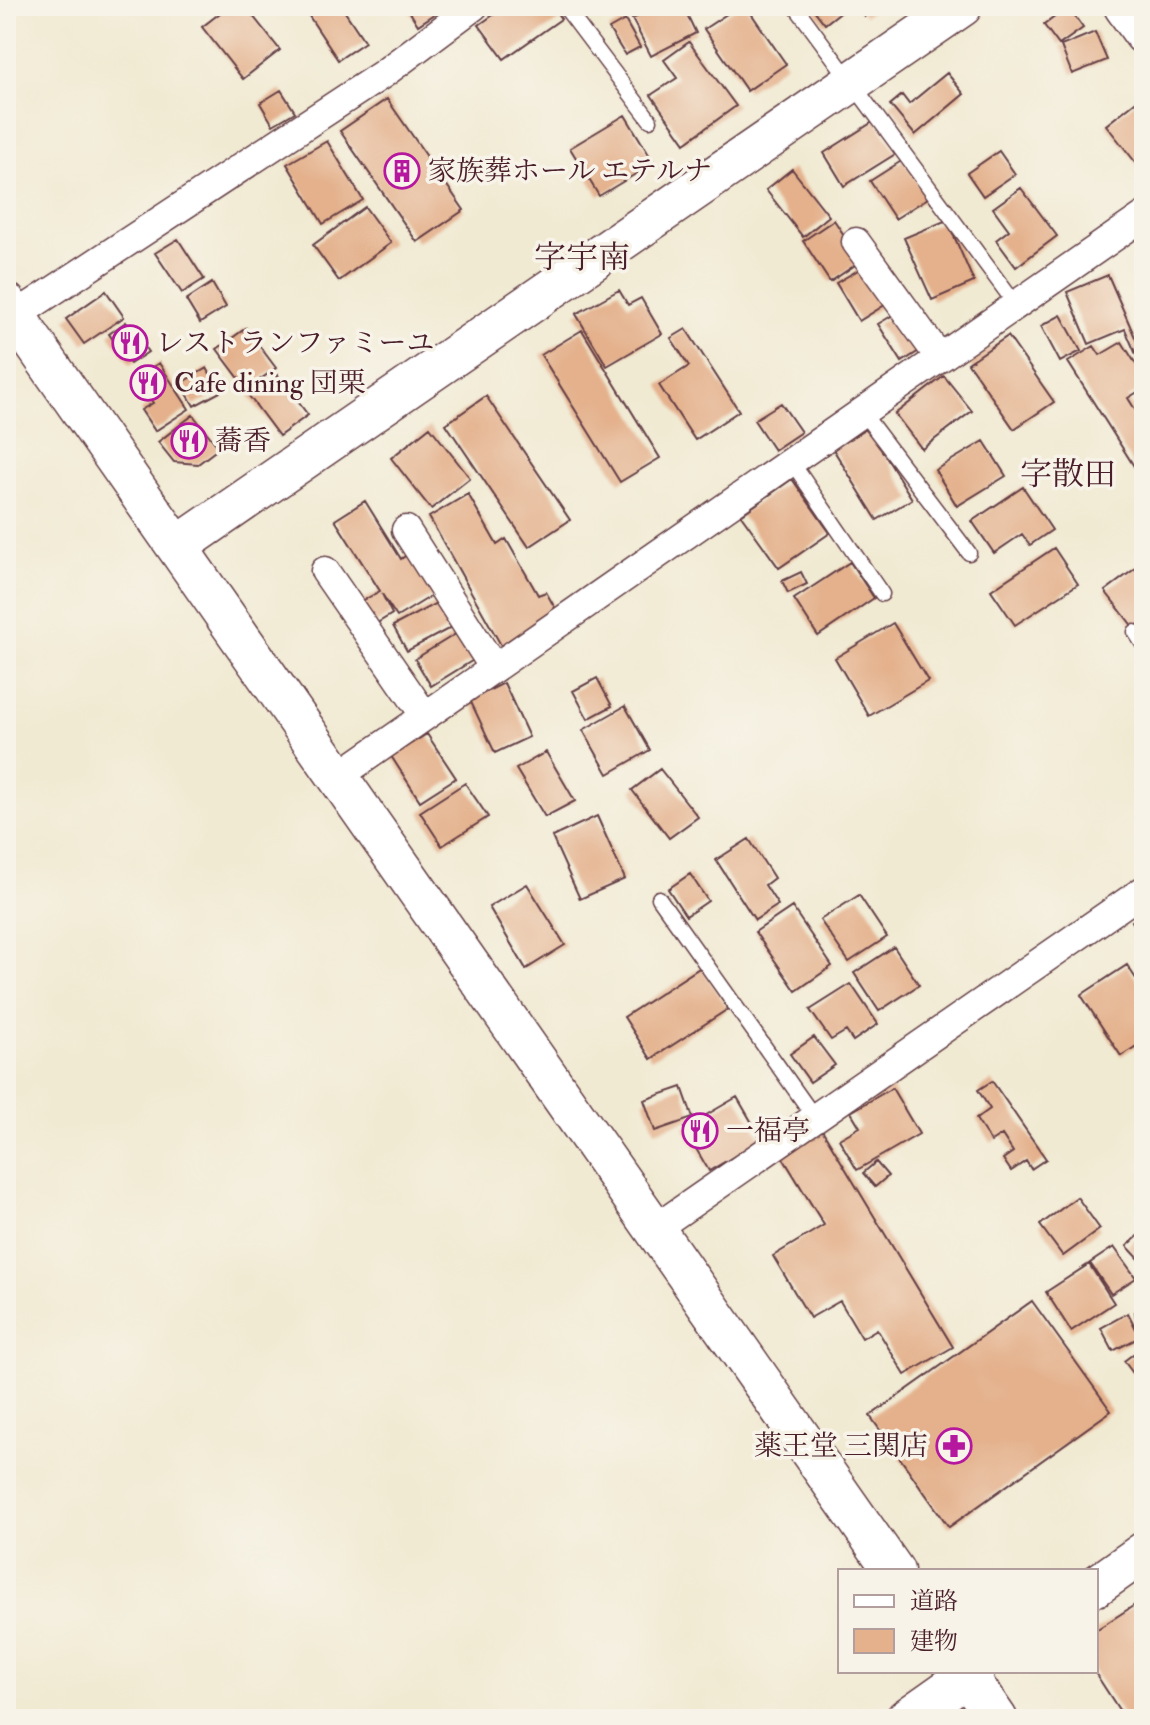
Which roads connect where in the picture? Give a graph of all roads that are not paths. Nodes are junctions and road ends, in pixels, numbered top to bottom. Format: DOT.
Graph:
graph roads {
  1 [pos="474,6"];
  2 [pos="564,6"];
  3 [pos="795,6"];
  4 [pos="962,6"];
  5 [pos="1124,6"];
  6 [pos="1144,34"];
  7 [pos="851,82"];
  8 [pos="650,120"];
  9 [pos="1144,216"];
  10 [pos="856,242"];
  11 [pos="1016,305"];
  12 [pos="11,310"];
  13 [pos="940,358"];
  14 [pos="862,412"];
  15 [pos="791,461"];
  16 [pos="406,530"];
  17 [pos="178,546"];
  18 [pos="969,553"];
  19 [pos="325,571"];
  20 [pos="882,594"];
  21 [pos="1135,632"];
  22 [pos="1144,646"];
  23 [pos="494,668"];
  24 [pos="425,716"];
  25 [pos="339,776"];
  26 [pos="1144,890"];
  27 [pos="659,898"];
  28 [pos="815,1118"];
  29 [pos="656,1228"];
  30 [pos="1144,1552"];
  31 [pos="893,1569"];
  32 [pos="1098,1585"];
  33 [pos="969,1673"];
  34 [pos="906,1719"];
  35 [pos="997,1719"];
  1 -- 12 [label="street"];
  2 -- 8 [label="lane"];
  3 -- 7 [label="lane"];
  4 -- 7 [label="street"];
  5 -- 6 [label="street"];
  7 -- 11 [label="lane"];
  7 -- 17 [label="street"];
  9 -- 11 [label="street"];
  10 -- 13 [label="street"];
  11 -- 13 [label="street"];
  12 -- 17 [label="street"];
  13 -- 14 [label="street"];
  14 -- 15 [label="street"];
  14 -- 18 [label="lane"];
  15 -- 20 [label="lane"];
  15 -- 23 [label="street"];
  16 -- 23 [label="street"];
  17 -- 25 [label="street"];
  19 -- 24 [label="street"];
  21 -- 22 [label="lane"];
  23 -- 24 [label="street"];
  24 -- 25 [label="street"];
  25 -- 29 [label="street"];
  26 -- 28 [label="street"];
  27 -- 28 [label="lane"];
  28 -- 29 [label="street"];
  29 -- 31 [label="street"];
  30 -- 32 [label="street"];
  33 -- 34 [label="street"];
  33 -- 35 [label="street"];
}
